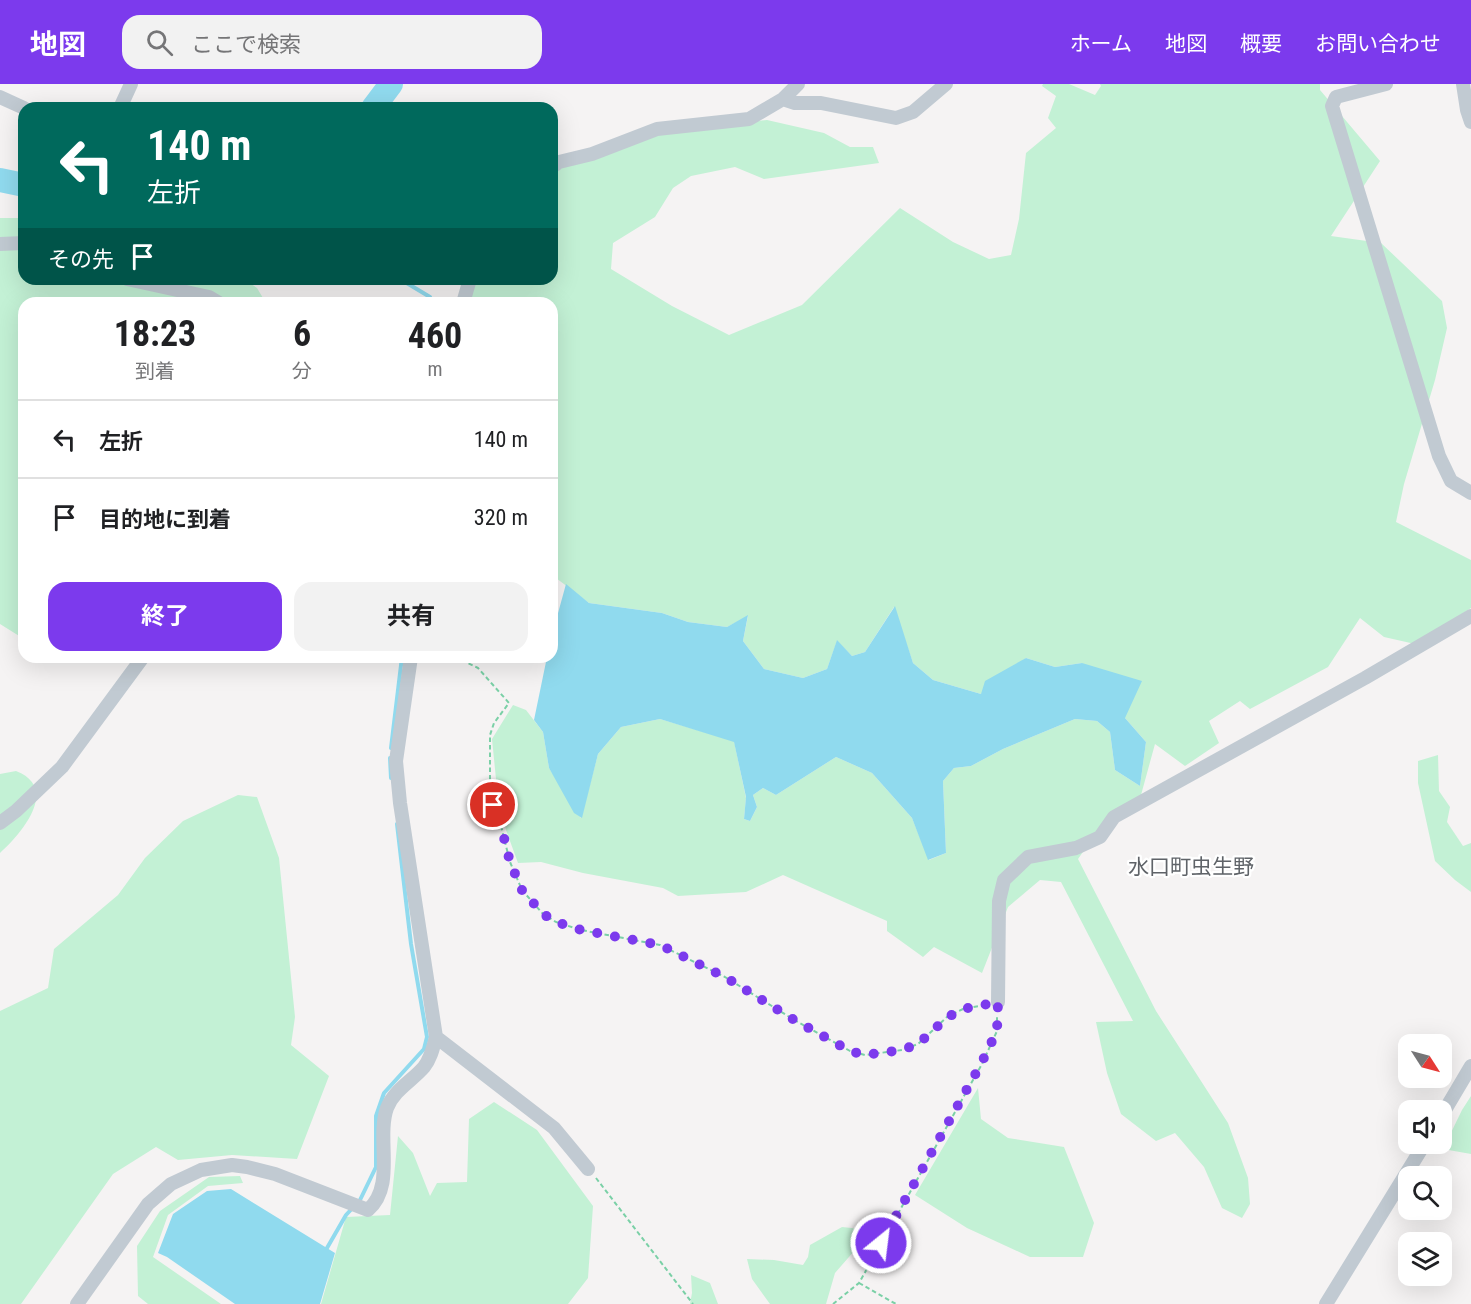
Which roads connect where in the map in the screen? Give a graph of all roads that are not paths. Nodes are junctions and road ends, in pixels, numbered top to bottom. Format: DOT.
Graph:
graph roads {
  1 [pos="131,84"];
  2 [pos="798,84"];
  3 [pos="946,84"];
  4 [pos="1386,84"];
  5 [pos="1463,84"];
  6 [pos="0,98"];
  7 [pos="783,99"];
  8 [pos="123,102"];
  9 [pos="18,106"];
  10 [pos="1471,122"];
  11 [pos="558,163"];
  12 [pos="18,243"];
  13 [pos="0,244"];
  14 [pos="154,285"];
  15 [pos="208,297"];
  16 [pos="1471,493"];
  17 [pos="1471,616"];
  18 [pos="139,663"];
  19 [pos="410,663"];
  20 [pos="0,823"];
  21 [pos="998,1002"];
  22 [pos="436,1037"];
  23 [pos="1471,1066"];
  24 [pos="1451,1100"];
  25 [pos="1418,1154"];
  26 [pos="588,1169"];
  27 [pos="77,1304"];
  28 [pos="1326,1304"];
  1 -- 8 [label="street"];
  2 -- 7 [label="street"];
  3 -- 7 [label="street"];
  4 -- 16 [label="street"];
  5 -- 10 [label="street"];
  6 -- 9 [label="street"];
  7 -- 11 [label="street"];
  12 -- 13 [label="street"];
  14 -- 15 [label="street"];
  17 -- 21 [label="street"];
  18 -- 20 [label="street"];
  19 -- 22 [label="street"];
  22 -- 26 [label="street"];
  22 -- 27 [label="street"];
  23 -- 24 [label="street"];
  25 -- 28 [label="street"];
}
